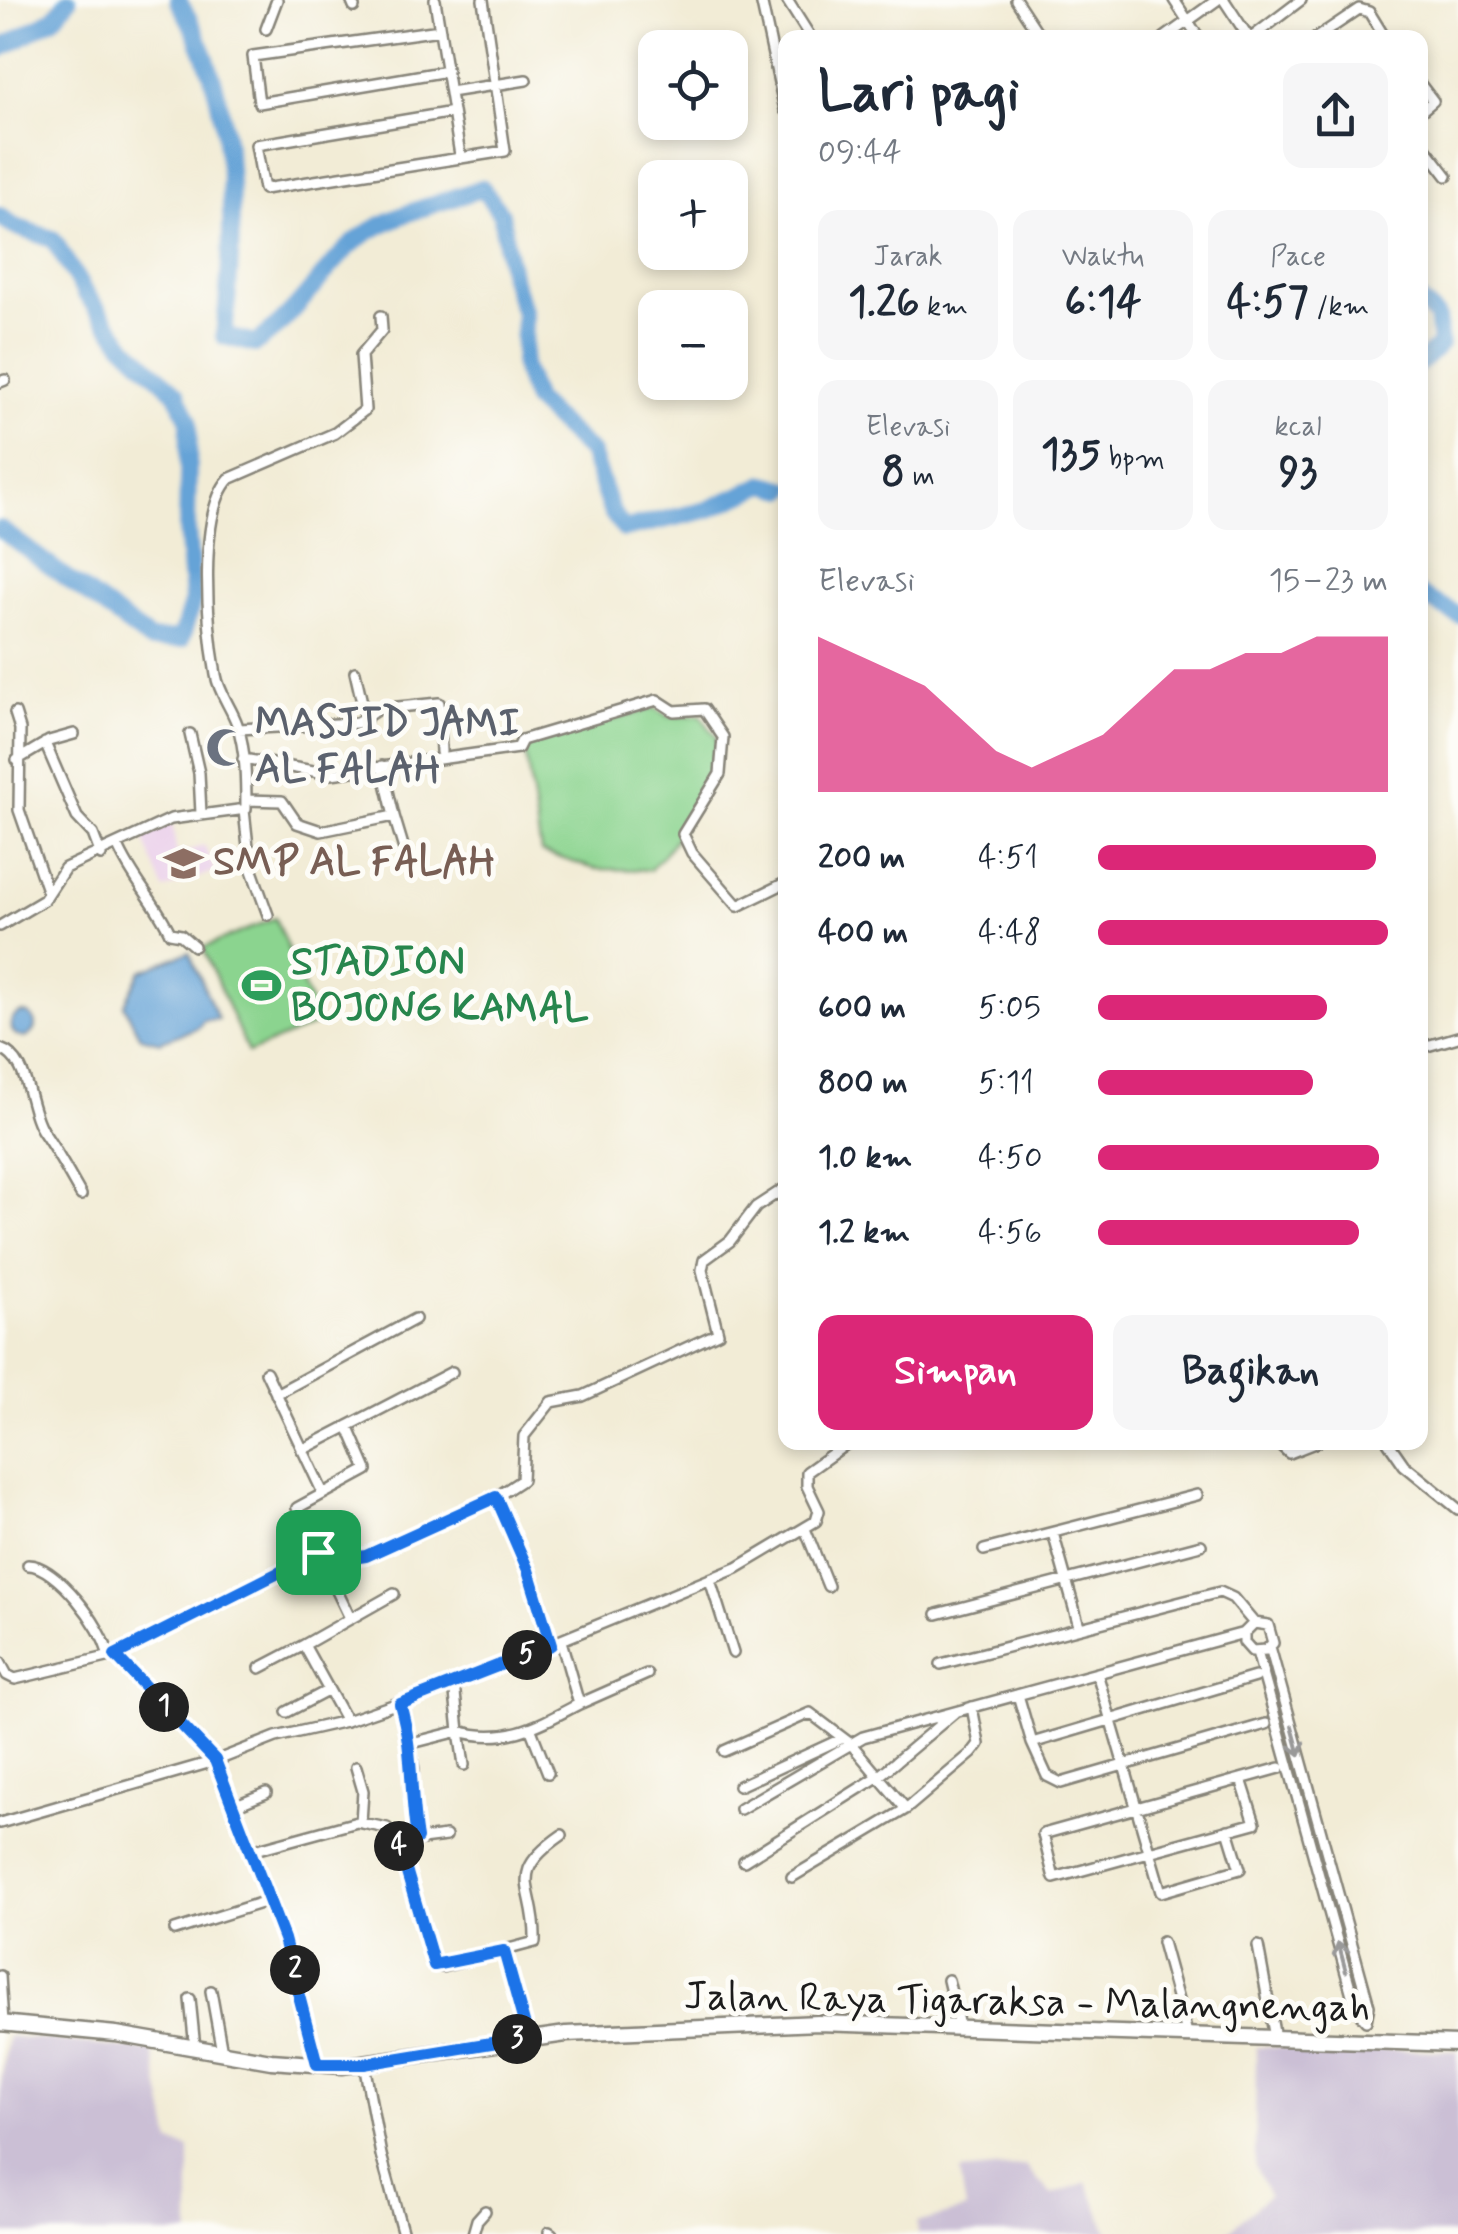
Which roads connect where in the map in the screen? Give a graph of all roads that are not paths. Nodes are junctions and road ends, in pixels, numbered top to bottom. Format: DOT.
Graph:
graph roads {
  1 [pos="277,0"];
  2 [pos="435,0"];
  3 [pos="483,0"];
  4 [pos="761,0"];
  5 [pos="787,0"];
  6 [pos="1016,0"];
  7 [pos="1174,0"];
  8 [pos="1302,0"];
  9 [pos="1225,1"];
  10 [pos="1187,20"];
  11 [pos="266,29"];
  12 [pos="440,30"];
  13 [pos="806,30"];
  14 [pos="1036,30"];
  15 [pos="1174,30"];
  16 [pos="1194,30"];
  17 [pos="1245,30"];
  18 [pos="1261,30"];
  19 [pos="1328,30"];
  20 [pos="1380,30"];
  21 [pos="446,71"];
  22 [pos="778,78"];
  23 [pos="526,80"];
  24 [pos="495,85"];
  25 [pos="450,92"];
  26 [pos="454,112"];
  27 [pos="1428,151"];
  28 [pos="460,155"];
  29 [pos="1447,176"];
  30 [pos="381,316"];
  31 [pos="355,672"];
  32 [pos="14,713"];
  33 [pos="366,720"];
  34 [pos="239,730"];
  35 [pos="74,734"];
  36 [pos="190,734"];
  37 [pos="46,743"];
  38 [pos="441,752"];
  39 [pos="243,759"];
  40 [pos="17,760"];
  41 [pos="382,766"];
  42 [pos="245,805"];
  43 [pos="201,814"];
  44 [pos="394,816"];
  45 [pos="118,846"];
  46 [pos="102,855"];
  47 [pos="410,868"];
  48 [pos="778,886"];
  49 [pos="48,893"];
  50 [pos="268,915"];
  51 [pos="0,926"];
  52 [pos="194,946"];
  53 [pos="1458,1038"];
  54 [pos="1428,1046"];
  55 [pos="0,1049"];
  56 [pos="778,1193"];
  57 [pos="82,1195"];
  58 [pos="415,1320"];
  59 [pos="266,1372"];
  60 [pos="452,1372"];
  61 [pos="276,1394"];
  62 [pos="348,1426"];
  63 [pos="302,1450"];
  64 [pos="838,1450"];
  65 [pos="1394,1450"];
  66 [pos="323,1493"];
  67 [pos="1197,1495"];
  68 [pos="496,1497"];
  69 [pos="1458,1509"];
  70 [pos="805,1528"];
  71 [pos="1053,1533"];
  72 [pos="1200,1545"];
  73 [pos="984,1550"];
  74 [pos="318,1552"];
  75 [pos="28,1565"];
  76 [pos="1064,1578"];
  77 [pos="710,1580"];
  78 [pos="828,1586"];
  79 [pos="394,1594"];
  80 [pos="938,1614"];
  81 [pos="350,1618"];
  82 [pos="1254,1623"];
  83 [pos="1079,1626"];
  84 [pos="1244,1633"];
  85 [pos="556,1643"];
  86 [pos="304,1644"];
  87 [pos="1270,1647"];
  88 [pos="1257,1652"];
  89 [pos="733,1654"];
  90 [pos="112,1655"];
  91 [pos="0,1662"];
  92 [pos="941,1664"];
  93 [pos="260,1668"];
  94 [pos="1097,1673"];
  95 [pos="648,1674"];
  96 [pos="1254,1678"];
  97 [pos="454,1684"];
  98 [pos="328,1690"];
  99 [pos="1018,1694"];
  100 [pos="400,1704"];
  101 [pos="579,1704"];
  102 [pos="972,1707"];
  103 [pos="957,1711"];
  104 [pos="287,1712"];
  105 [pos="1111,1720"];
  106 [pos="346,1721"];
  107 [pos="1266,1724"];
  108 [pos="531,1730"];
  109 [pos="459,1731"];
  110 [pos="847,1741"];
  111 [pos="408,1744"];
  112 [pos="1032,1744"];
  113 [pos="724,1751"];
  114 [pos="215,1760"];
  115 [pos="464,1765"];
  116 [pos="1124,1765"];
  117 [pos="356,1767"];
  118 [pos="1280,1768"];
  119 [pos="548,1772"];
  120 [pos="879,1776"];
  121 [pos="1241,1779"];
  122 [pos="738,1786"];
  123 [pos="266,1793"];
  124 [pos="234,1806"];
  125 [pos="1136,1808"];
  126 [pos="906,1809"];
  127 [pos="740,1810"];
  128 [pos="361,1822"];
  129 [pos="0,1823"];
  130 [pos="1228,1830"];
  131 [pos="562,1835"];
  132 [pos="446,1836"];
  133 [pos="417,1838"];
  134 [pos="398,1842"];
  135 [pos="251,1852"];
  136 [pos="1149,1852"];
  137 [pos="744,1861"];
  138 [pos="792,1877"];
  139 [pos="270,1900"];
  140 [pos="175,1930"];
  141 [pos="1162,1942"];
  142 [pos="1258,1946"];
  143 [pos="504,1951"];
  144 [pos="0,1976"];
  145 [pos="948,1980"];
  146 [pos="211,1991"];
  147 [pos="190,1999"];
  148 [pos="1366,2021"];
  149 [pos="1,2023"];
  150 [pos="959,2026"];
  151 [pos="1187,2034"];
  152 [pos="528,2037"];
  153 [pos="1275,2038"];
  154 [pos="1369,2041"];
  155 [pos="1458,2044"];
  156 [pos="196,2048"];
  157 [pos="222,2052"];
  158 [pos="317,2064"];
  159 [pos="364,2064"];
  160 [pos="486,2211"];
  161 [pos="403,2234"];
  162 [pos="474,2234"];
  1 -- 11 [label="street"];
  2 -- 12 [label="street"];
  3 -- 24 [label="street"];
  4 -- 22 [label="street"];
  5 -- 13 [label="street"];
  6 -- 14 [label="street"];
  7 -- 10 [label="street"];
  8 -- 18 [label="street"];
  9 -- 10 [label="street"];
  9 -- 17 [label="street"];
  10 -- 15 [label="street"];
  10 -- 16 [label="street"];
  12 -- 21 [label="street"];
  12 -- 21 [label="street"];
  19 -- 20 [label="street"];
  21 -- 25 [label="street"];
  23 -- 24 [label="street"];
  24 -- 25 [label="street"];
  24 -- 28 [label="street"];
  25 -- 26 [label="street"];
  26 -- 28 [label="street"];
  26 -- 28 [label="street"];
  27 -- 29 [label="street"];
  30 -- 34 [label="street"];
  31 -- 33 [label="street"];
  32 -- 40 [label="street"];
  33 -- 34 [label="street"];
  33 -- 38 [label="street"];
  34 -- 39 [label="street"];
  35 -- 37 [label="street"];
  36 -- 43 [label="street"];
  37 -- 40 [label="street"];
  37 -- 46 [label="street"];
  39 -- 41 [label="street"];
  39 -- 42 [label="street"];
  40 -- 49 [label="street"];
  41 -- 44 [label="street"];
  41 -- 48 [label="street"];
  42 -- 43 [label="street"];
  42 -- 44 [label="street"];
  42 -- 50 [label="street"];
  43 -- 45 [label="street"];
  44 -- 47 [label="street"];
  45 -- 46 [label="street"];
  45 -- 52 [label="street"];
  46 -- 49 [label="street"];
  49 -- 51 [label="street"];
  53 -- 54 [label="street"];
  55 -- 57 [label="street"];
  56 -- 68 [label="street"];
  58 -- 61 [label="street"];
  59 -- 61 [label="street"];
  60 -- 62 [label="street"];
  61 -- 63 [label="street"];
  62 -- 63 [label="street"];
  62 -- 66 [label="street"];
  63 -- 66 [label="street"];
  64 -- 70 [label="street"];
  65 -- 69 [label="street"];
  66 -- 74 [label="street"];
  67 -- 71 [label="street"];
  68 -- 74 [label="street"];
  68 -- 85 [label="street"];
  70 -- 77 [label="street"];
  70 -- 78 [label="street"];
  71 -- 73 [label="street"];
  71 -- 76 [label="street"];
  72 -- 76 [label="street"];
  74 -- 81 [label="street"];
  74 -- 90 [label="street"];
  75 -- 90 [label="street"];
  76 -- 80 [label="street"];
  76 -- 83 [label="street"];
  77 -- 85 [label="street"];
  77 -- 89 [label="street"];
  79 -- 81 [label="street"];
  81 -- 86 [label="street"];
  82 -- 83 [label="street"];
  82 -- 84 [label="street"];
  82 -- 87 [label="street"];
  83 -- 92 [label="street"];
  84 -- 88 [label="street"];
  84 -- 94 [label="street"];
  85 -- 97 [label="street"];
  85 -- 101 [label="street"];
  86 -- 93 [label="street"];
  86 -- 98 [label="street"];
  87 -- 88 [label="street"];
  87 -- 148 [label="street, one-way"];
  148 -- 88 [label="street, one-way"];
  90 -- 91 [label="street"];
  90 -- 114 [label="street"];
  94 -- 99 [label="street"];
  94 -- 105 [label="street"];
  95 -- 101 [label="street"];
  96 -- 105 [label="street"];
  97 -- 100 [label="street"];
  97 -- 109 [label="street"];
  98 -- 104 [label="street"];
  98 -- 106 [label="street"];
  99 -- 102 [label="street"];
  99 -- 112 [label="street"];
  100 -- 106 [label="street"];
  100 -- 111 [label="street"];
  101 -- 108 [label="street"];
  102 -- 103 [label="street"];
  102 -- 126 [label="street"];
  103 -- 110 [label="street"];
  103 -- 120 [label="street"];
  105 -- 112 [label="street"];
  105 -- 116 [label="street"];
  106 -- 114 [label="street"];
  107 -- 116 [label="street"];
  108 -- 109 [label="street"];
  108 -- 119 [label="street"];
  109 -- 111 [label="street"];
  109 -- 115 [label="street"];
  110 -- 113 [label="street"];
  110 -- 120 [label="street"];
  110 -- 122 [label="street"];
  110 -- 127 [label="street"];
  111 -- 133 [label="street"];
  112 -- 116 [label="street"];
  114 -- 124 [label="street"];
  114 -- 129 [label="street"];
  116 -- 125 [label="street"];
  117 -- 128 [label="street"];
  118 -- 121 [label="street"];
  120 -- 126 [label="street"];
  120 -- 137 [label="street"];
  121 -- 125 [label="street"];
  121 -- 130 [label="street"];
  123 -- 124 [label="street"];
  124 -- 135 [label="street"];
  125 -- 136 [label="street"];
  125 -- 136 [label="street"];
  126 -- 138 [label="street"];
  128 -- 134 [label="street"];
  128 -- 135 [label="street"];
  130 -- 136 [label="street"];
  130 -- 136 [label="street"];
  131 -- 143 [label="street"];
  132 -- 133 [label="street"];
  133 -- 134 [label="street"];
  134 -- 143 [label="street"];
  135 -- 139 [label="street"];
  139 -- 140 [label="street"];
  139 -- 158 [label="street"];
  141 -- 151 [label="street"];
  142 -- 153 [label="street"];
  143 -- 152 [label="street"];
  144 -- 149 [label="street"];
  145 -- 150 [label="street"];
  146 -- 157 [label="street"];
  147 -- 156 [label="street"];
  148 -- 154 [label="street"];
  149 -- 156 [label="main road, Jalan Raya Tigaraksa - Malangnengah"];
  150 -- 151 [label="main road, Jalan Raya Tigaraksa - Malangnengah"];
  150 -- 152 [label="main road, Jalan Raya Tigaraksa - Malangnengah"];
  151 -- 153 [label="main road, Jalan Raya Tigaraksa - Malangnengah"];
  152 -- 159 [label="main road, Jalan Raya Tigaraksa - Malangnengah"];
  153 -- 154 [label="main road, Jalan Raya Tigaraksa - Malangnengah"];
  154 -- 155 [label="main road, Jalan Raya Tigaraksa - Malangnengah"];
  156 -- 157 [label="main road, Jalan Raya Tigaraksa - Malangnengah"];
  157 -- 158 [label="main road, Jalan Raya Tigaraksa - Malangnengah"];
  158 -- 159 [label="main road, Jalan Raya Tigaraksa - Malangnengah"];
  159 -- 161 [label="street"];
  160 -- 162 [label="street"];
}
